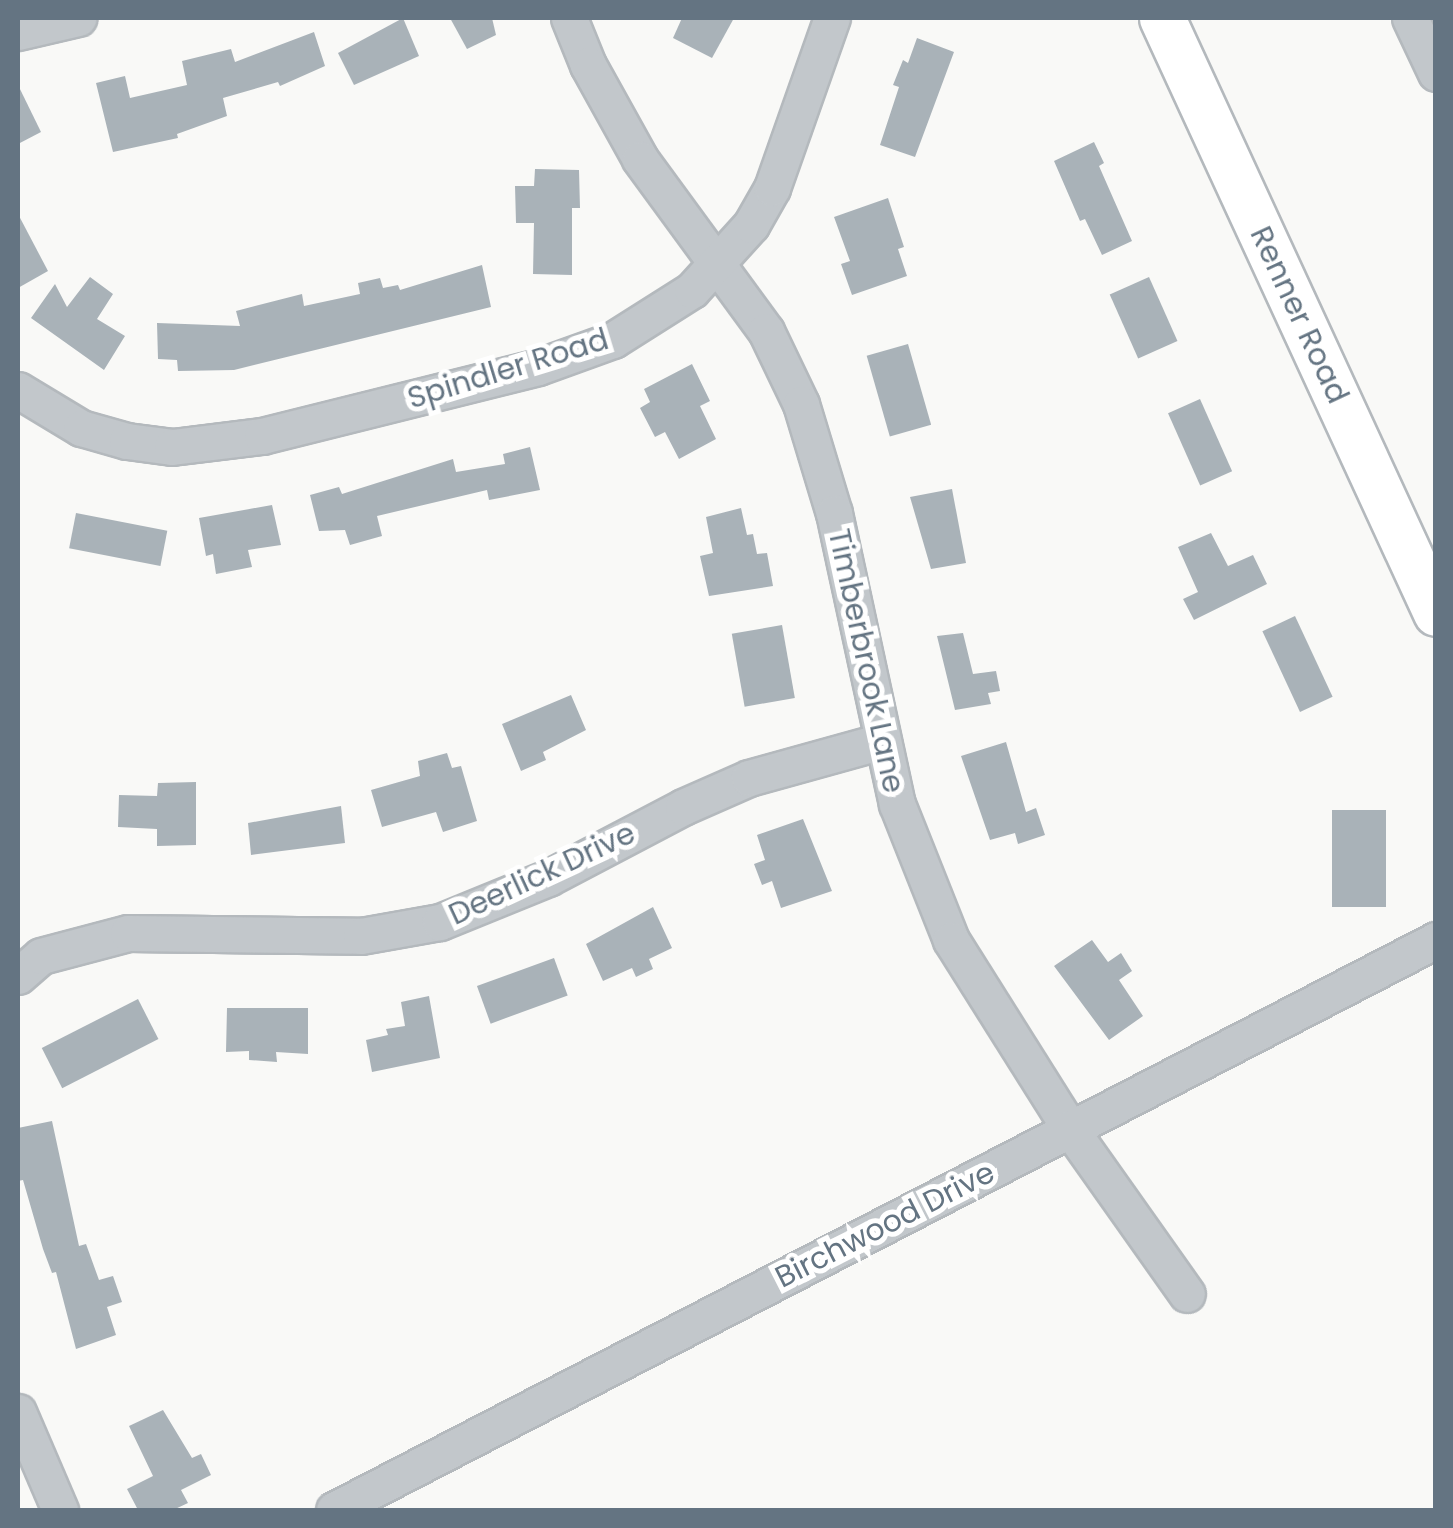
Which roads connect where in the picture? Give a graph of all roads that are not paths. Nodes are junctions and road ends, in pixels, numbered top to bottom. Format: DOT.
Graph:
graph roads {
  1 [pos="78,18"];
  2 [pos="569,18"];
  3 [pos="832,18"];
  4 [pos="1162,18"];
  5 [pos="1410,18"];
  6 [pos="18,32"];
  7 [pos="1436,74"];
  8 [pos="717,265"];
  9 [pos="18,390"];
  10 [pos="1435,609"];
  11 [pos="882,741"];
  12 [pos="1436,940"];
  13 [pos="18,976"];
  14 [pos="1070,1129"];
  15 [pos="1187,1294"];
  16 [pos="18,1412"];
  17 [pos="60,1510"];
  18 [pos="334,1510"];
  1 -- 6 [label="street"];
  2 -- 8 [label="street, Timberbrook Lane"];
  3 -- 8 [label="street, Spindler Road"];
  4 -- 10 [label="main road, Renner Road"];
  5 -- 7 [label="street"];
  8 -- 9 [label="street, Spindler Road"];
  8 -- 11 [label="street, Timberbrook Lane"];
  11 -- 13 [label="street, Deerlick Drive"];
  11 -- 14 [label="street, Timberbrook Lane"];
  12 -- 14 [label="street, Birchwood Drive"];
  14 -- 15 [label="street, Timberbrook Lane"];
  14 -- 18 [label="street, Birchwood Drive"];
  16 -- 17 [label="street"];
}
